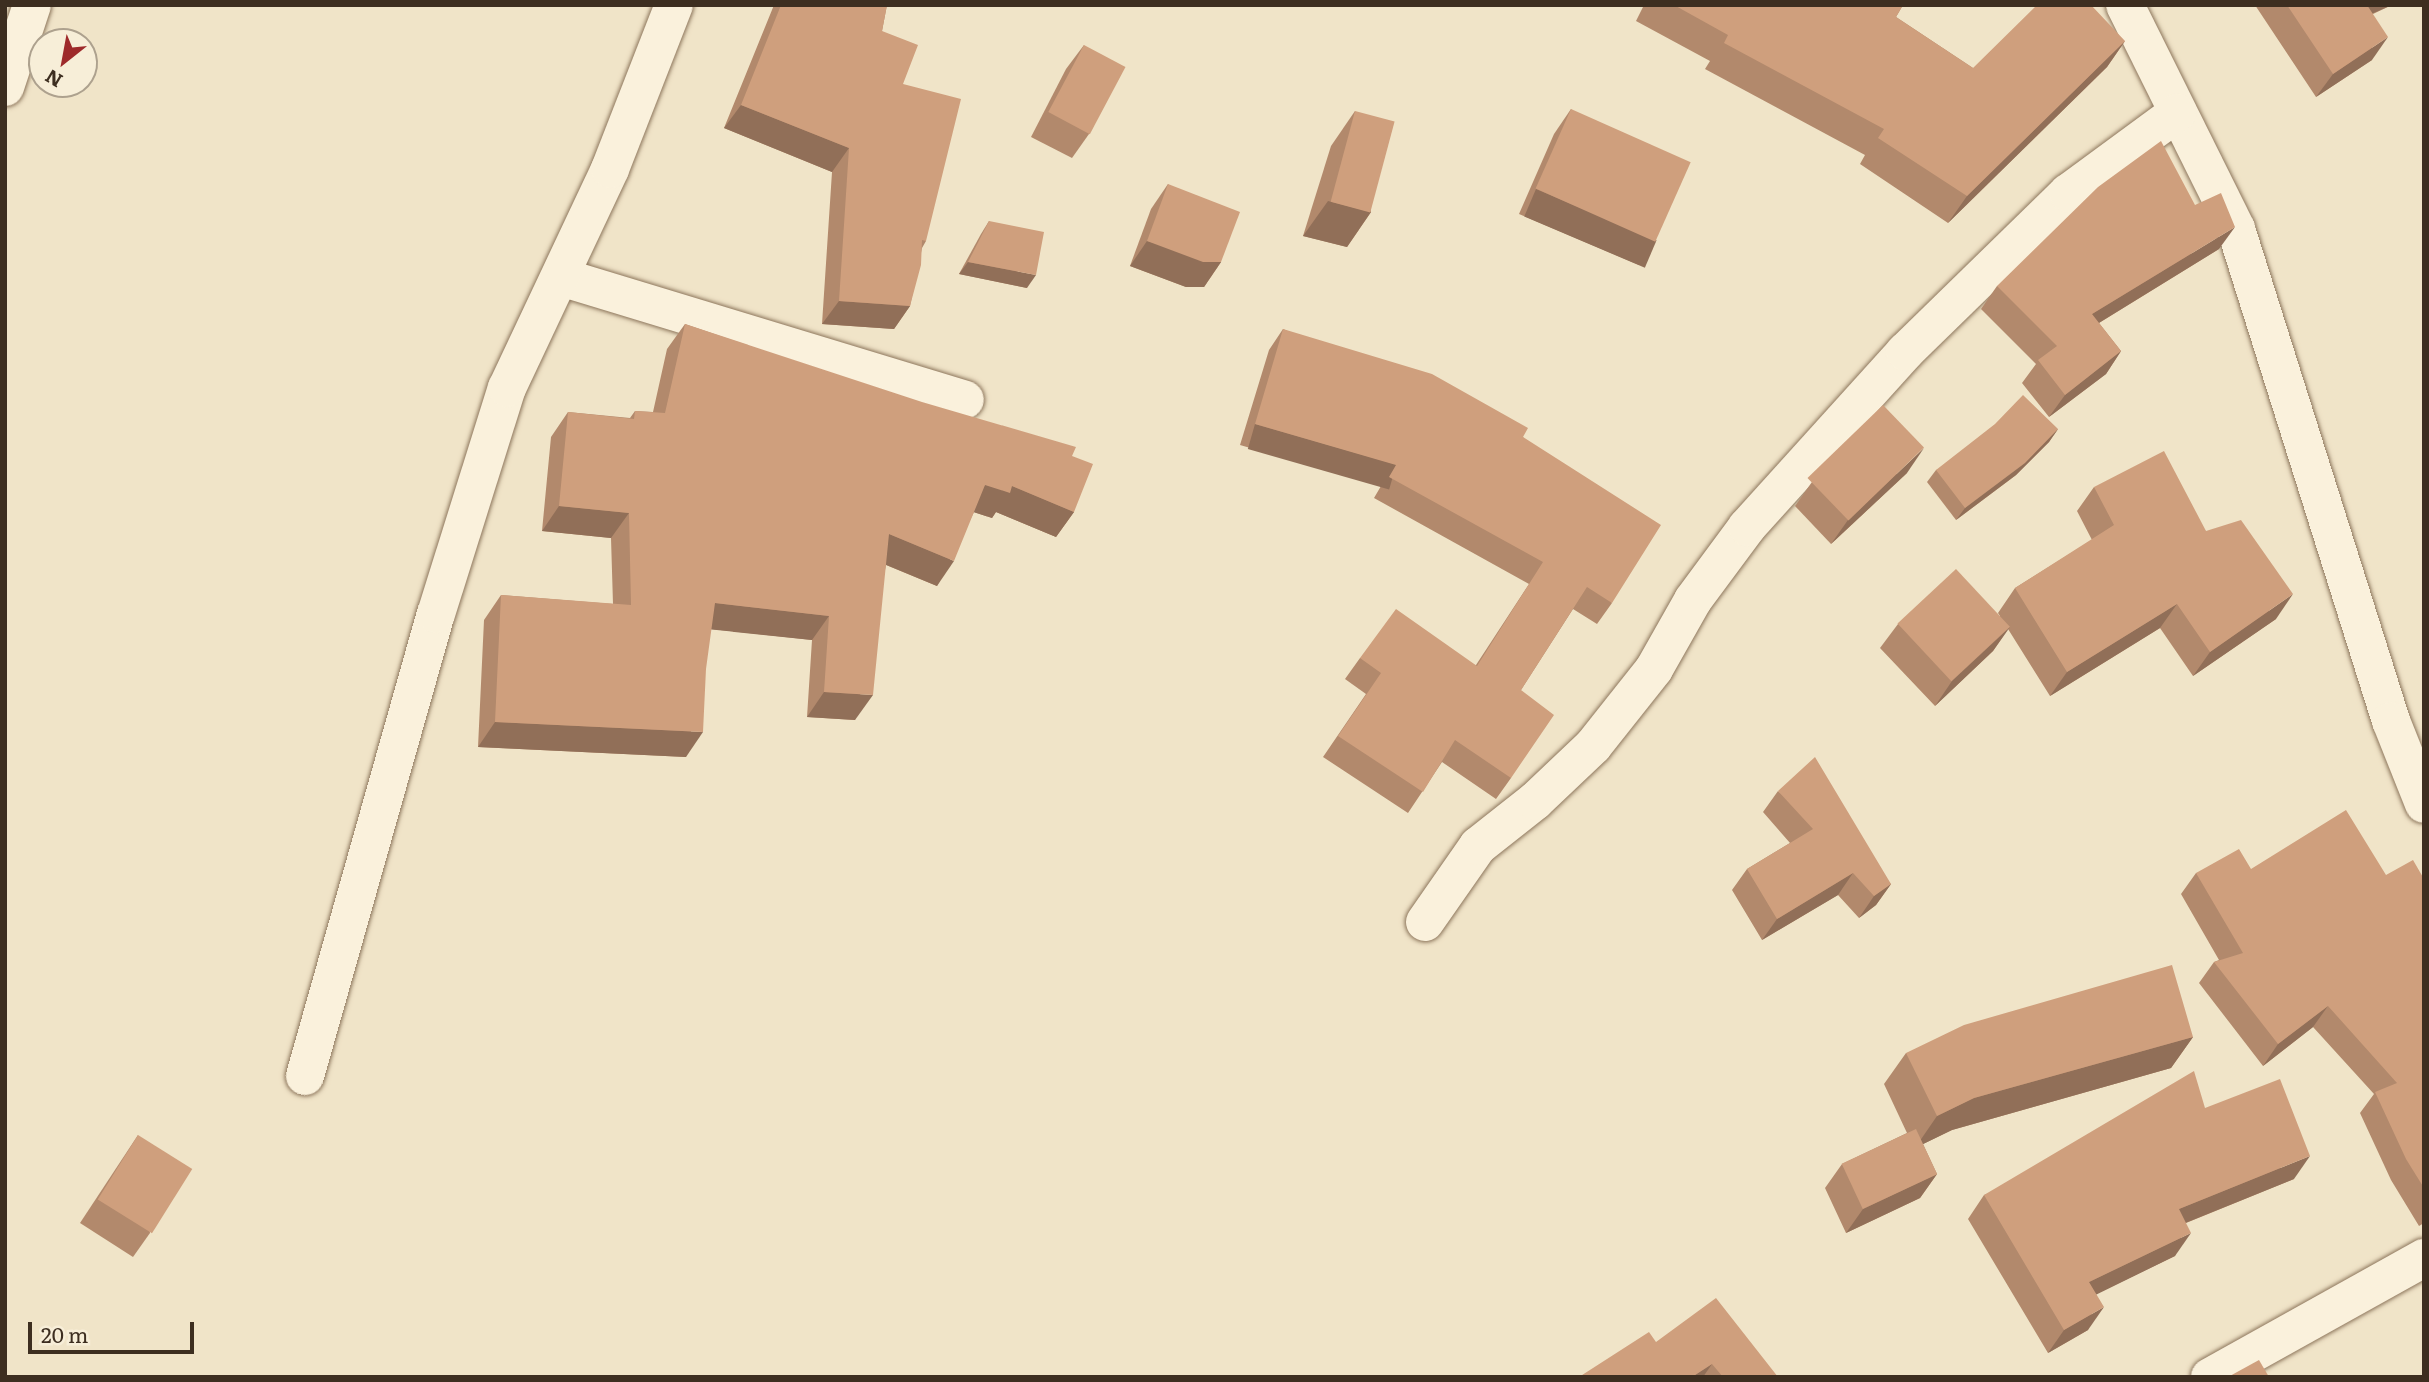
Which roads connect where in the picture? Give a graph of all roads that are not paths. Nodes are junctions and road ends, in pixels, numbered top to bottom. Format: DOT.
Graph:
graph roads {
  1 [pos="32,5"];
  2 [pos="674,5"];
  3 [pos="2125,5"];
  4 [pos="5,87"];
  5 [pos="2177,113"];
  6 [pos="561,276"];
  7 [pos="965,400"];
  8 [pos="2424,804"];
  9 [pos="1425,922"];
  10 [pos="305,1076"];
  11 [pos="2424,1258"];
  12 [pos="2210,1377"];
  1 -- 4 [label="street"];
  2 -- 6 [label="street"];
  3 -- 5 [label="street"];
  5 -- 8 [label="street"];
  5 -- 9 [label="street"];
  6 -- 7 [label="street"];
  6 -- 10 [label="street"];
  11 -- 12 [label="street"];
}
